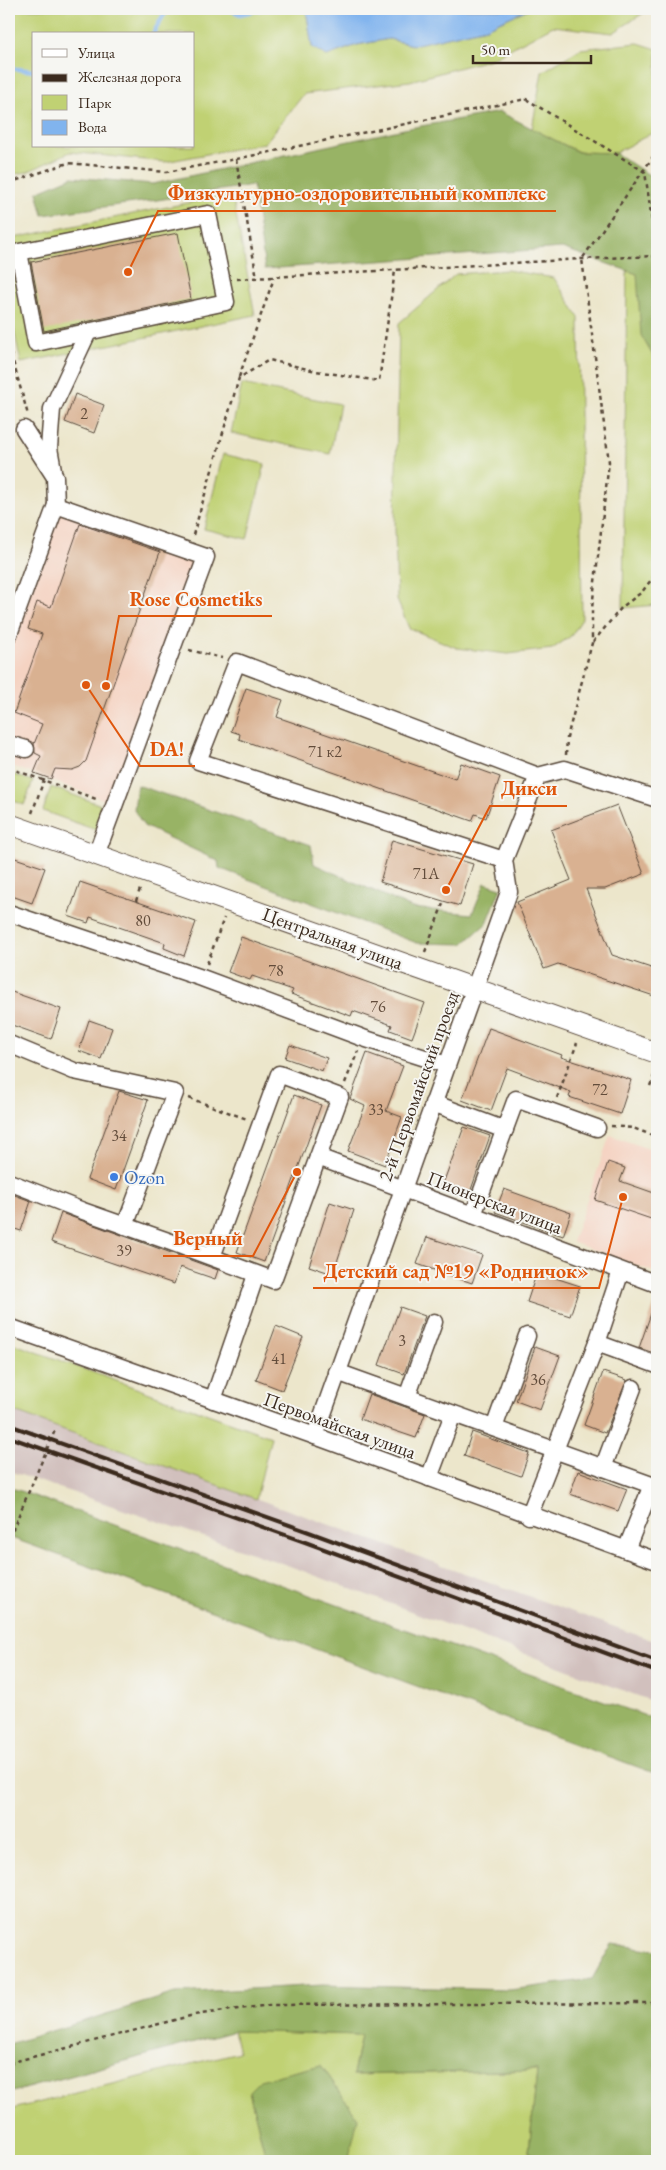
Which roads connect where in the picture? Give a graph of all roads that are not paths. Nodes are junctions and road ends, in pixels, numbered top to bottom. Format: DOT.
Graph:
graph roads {
  1 [pos="88,332"];
  2 [pos="24,429"];
  3 [pos="55,477"];
  4 [pos="56,505"];
  5 [pos="9,634"];
  6 [pos="9,744"];
  7 [pos="26,749"];
  8 [pos="538,776"];
  9 [pos="657,799"];
  10 [pos="9,824"];
  11 [pos="96,855"];
  12 [pos="504,860"];
  13 [pos="9,913"];
  14 [pos="474,988"];
  15 [pos="9,1044"];
  16 [pos="657,1062"];
  17 [pos="447,1064"];
  18 [pos="433,1103"];
  19 [pos="597,1128"];
  20 [pos="505,1130"];
  21 [pos="318,1158"];
  22 [pos="9,1182"];
  23 [pos="402,1188"];
  24 [pos="473,1215"];
  25 [pos="125,1226"];
  26 [pos="212,1257"];
  27 [pos="621,1271"];
  28 [pos="256,1275"];
  29 [pos="657,1284"];
  30 [pos="434,1322"];
  31 [pos="9,1327"];
  32 [pos="527,1336"];
  33 [pos="597,1343"];
  34 [pos="657,1365"];
  35 [pos="337,1372"];
  36 [pos="633,1388"];
  37 [pos="407,1398"];
  38 [pos="213,1400"];
  39 [pos="453,1414"];
  40 [pos="494,1428"];
  41 [pos="315,1436"];
  42 [pos="554,1450"];
  43 [pos="604,1468"];
  44 [pos="429,1478"];
  45 [pos="654,1486"];
  46 [pos="529,1516"];
  47 [pos="626,1550"];
  48 [pos="657,1561"];
  1 -- 1 [label="street"];
  1 -- 3 [label="street"];
  2 -- 3 [label="street"];
  3 -- 4 [label="street"];
  4 -- 5 [label="street"];
  4 -- 11 [label="street"];
  6 -- 7 [label="street"];
  8 -- 9 [label="street"];
  8 -- 12 [label="street"];
  8 -- 12 [label="street"];
  10 -- 11 [label="main road, Центральная улица"];
  11 -- 14 [label="main road, Центральная улица"];
  12 -- 14 [label="street, 2-й Первомайский проезд"];
  13 -- 17 [label="street"];
  14 -- 16 [label="main road, Центральная улица"];
  14 -- 17 [label="street, 2-й Первомайский проезд"];
  15 -- 25 [label="street"];
  17 -- 18 [label="street, 2-й Первомайский проезд"];
  18 -- 20 [label="street"];
  18 -- 23 [label="street, 2-й Первомайский проезд"];
  19 -- 20 [label="street"];
  20 -- 24 [label="street"];
  21 -- 23 [label="street, Пионерская улица"];
  21 -- 26 [label="street"];
  21 -- 28 [label="street"];
  22 -- 25 [label="street"];
  23 -- 24 [label="street, Пионерская улица"];
  23 -- 35 [label="street, 2-й Первомайский проезд"];
  24 -- 27 [label="street, Пионерская улица"];
  25 -- 26 [label="street"];
  26 -- 28 [label="street"];
  27 -- 29 [label="street, Пионерская улица"];
  27 -- 33 [label="street"];
  28 -- 38 [label="street"];
  30 -- 37 [label="street"];
  31 -- 38 [label="street, Первомайская улица"];
  32 -- 40 [label="street"];
  33 -- 34 [label="street"];
  33 -- 42 [label="street"];
  35 -- 37 [label="street"];
  35 -- 41 [label="street, 2-й Первомайский проезд"];
  36 -- 43 [label="street"];
  37 -- 39 [label="street"];
  38 -- 41 [label="street, Первомайская улица"];
  39 -- 40 [label="street"];
  39 -- 44 [label="street"];
  40 -- 42 [label="street"];
  41 -- 44 [label="street, Первомайская улица"];
  42 -- 43 [label="street"];
  42 -- 46 [label="street"];
  43 -- 45 [label="street"];
  44 -- 46 [label="street, Первомайская улица"];
  45 -- 47 [label="street"];
  46 -- 47 [label="street, Первомайская улица"];
  47 -- 48 [label="street, Первомайская улица"];
}
